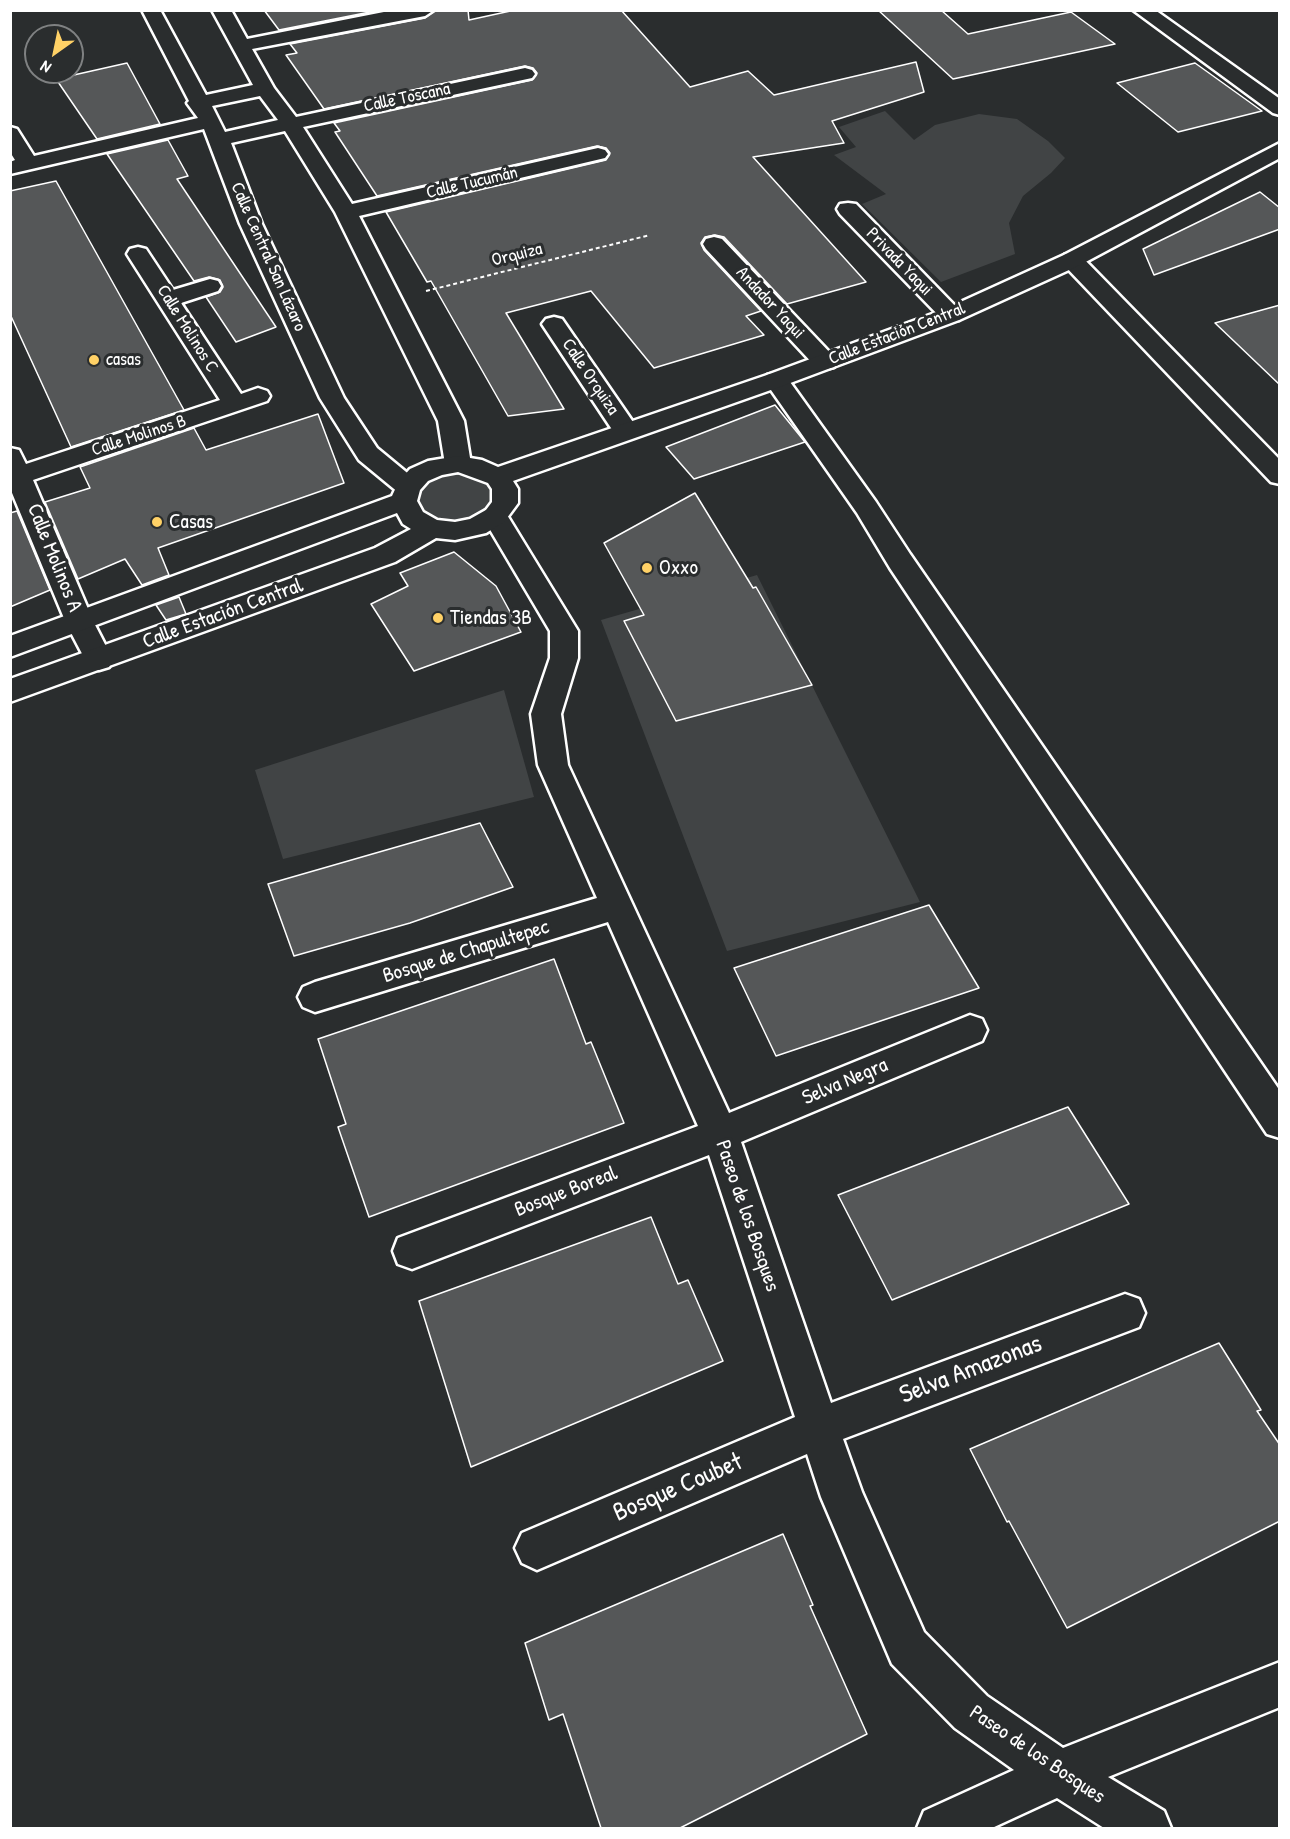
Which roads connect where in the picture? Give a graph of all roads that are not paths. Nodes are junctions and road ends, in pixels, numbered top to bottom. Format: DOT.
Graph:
graph roads {
  1 [pos="151,10"];
  2 [pos="221,10"];
  3 [pos="424,10"];
  4 [pos="1142,10"];
  5 [pos="239,46"];
  6 [pos="525,74"];
  7 [pos="265,88"];
  8 [pos="1280,109"];
  9 [pos="208,121"];
  10 [pos="290,123"];
  11 [pos="10,133"];
  12 [pos="1280,149"];
  13 [pos="598,154"];
  14 [pos="19,166"];
  15 [pos="848,209"];
  16 [pos="346,212"];
  17 [pos="714,244"];
  18 [pos="138,254"];
  19 [pos="1072,260"];
  20 [pos="210,286"];
  21 [pos="169,298"];
  22 [pos="951,315"];
  23 [pos="554,324"];
  24 [pos="825,362"];
  25 [pos="776,380"];
  26 [pos="247,400"];
  27 [pos="626,431"];
  28 [pos="458,464"];
  29 [pos="15,465"];
  30 [pos="1280,476"];
  31 [pos="497,477"];
  32 [pos="406,494"];
  33 [pos="495,516"];
  34 [pos="432,529"];
  35 [pos="80,623"];
  36 [pos="10,647"];
  37 [pos="99,660"];
  38 [pos="10,690"];
  39 [pos="616,906"];
  40 [pos="315,997"];
  41 [pos="970,1030"];
  42 [pos="1280,1122"];
  43 [pos="720,1134"];
  44 [pos="412,1251"];
  45 [pos="1125,1313"];
  46 [pos="818,1428"];
  47 [pos="537,1548"];
  48 [pos="1280,1684"];
  49 [pos="1059,1773"];
  50 [pos="941,1828"];
  51 [pos="1147,1828"];
  1 -- 9 [label="street, Calle Central San Lázaro"];
  2 -- 5 [label="street"];
  3 -- 5 [label="street"];
  4 -- 8 [label="street"];
  5 -- 7 [label="street"];
  6 -- 10 [label="street, Calle Toscana"];
  7 -- 9 [label="street"];
  7 -- 10 [label="street"];
  9 -- 10 [label="street, Calle Toscana"];
  9 -- 14 [label="street"];
  9 -- 32 [label="street, Calle Central San Lázaro"];
  10 -- 16 [label="street"];
  11 -- 14 [label="street"];
  12 -- 19 [label="street, Calle Estación Central"];
  13 -- 16 [label="street, Calle Tucumán"];
  15 -- 22 [label="street, Privada Yaqui"];
  16 -- 28 [label="street"];
  17 -- 24 [label="street, Andador Yaqui"];
  18 -- 21 [label="street, Calle Molinos C"];
  19 -- 22 [label="street, Calle Estación Central"];
  19 -- 30 [label="street"];
  20 -- 21 [label="street"];
  21 -- 26 [label="street, Calle Molinos C"];
  22 -- 24 [label="street, Calle Estación Central"];
  23 -- 27 [label="street, Calle Orquiza"];
  24 -- 25 [label="street, Calle Estación Central"];
  25 -- 27 [label="street, Calle Estación Central"];
  25 -- 42 [label="street"];
  26 -- 29 [label="street, Calle Molinos B"];
  27 -- 31 [label="street, Calle Estación Central"];
  28 -- 31 [label="street"];
  28 -- 32 [label="street"];
  29 -- 35 [label="street, Calle Molinos A"];
  31 -- 33 [label="street"];
  32 -- 34 [label="street"];
  32 -- 35 [label="street, Calle Estación Central"];
  33 -- 34 [label="street"];
  33 -- 39 [label="street, Paseo de los Bosques"];
  34 -- 37 [label="street, Calle Estación Central"];
  35 -- 36 [label="street, Calle Estación Central"];
  35 -- 37 [label="street, Calle Molinos A"];
  37 -- 38 [label="street, Calle Estación Central"];
  39 -- 40 [label="street, Bosque de Chapultepec"];
  39 -- 43 [label="street, Paseo de los Bosques"];
  41 -- 43 [label="street, Selva Negra"];
  43 -- 44 [label="street, Bosque Boreal"];
  43 -- 46 [label="street, Paseo de los Bosques"];
  45 -- 46 [label="street, Selva Amazonas"];
  46 -- 47 [label="street, Bosque Coubet"];
  46 -- 49 [label="street, Paseo de los Bosques"];
  48 -- 49 [label="street"];
  49 -- 50 [label="street"];
  49 -- 51 [label="street, Paseo de los Bosques"];
}
